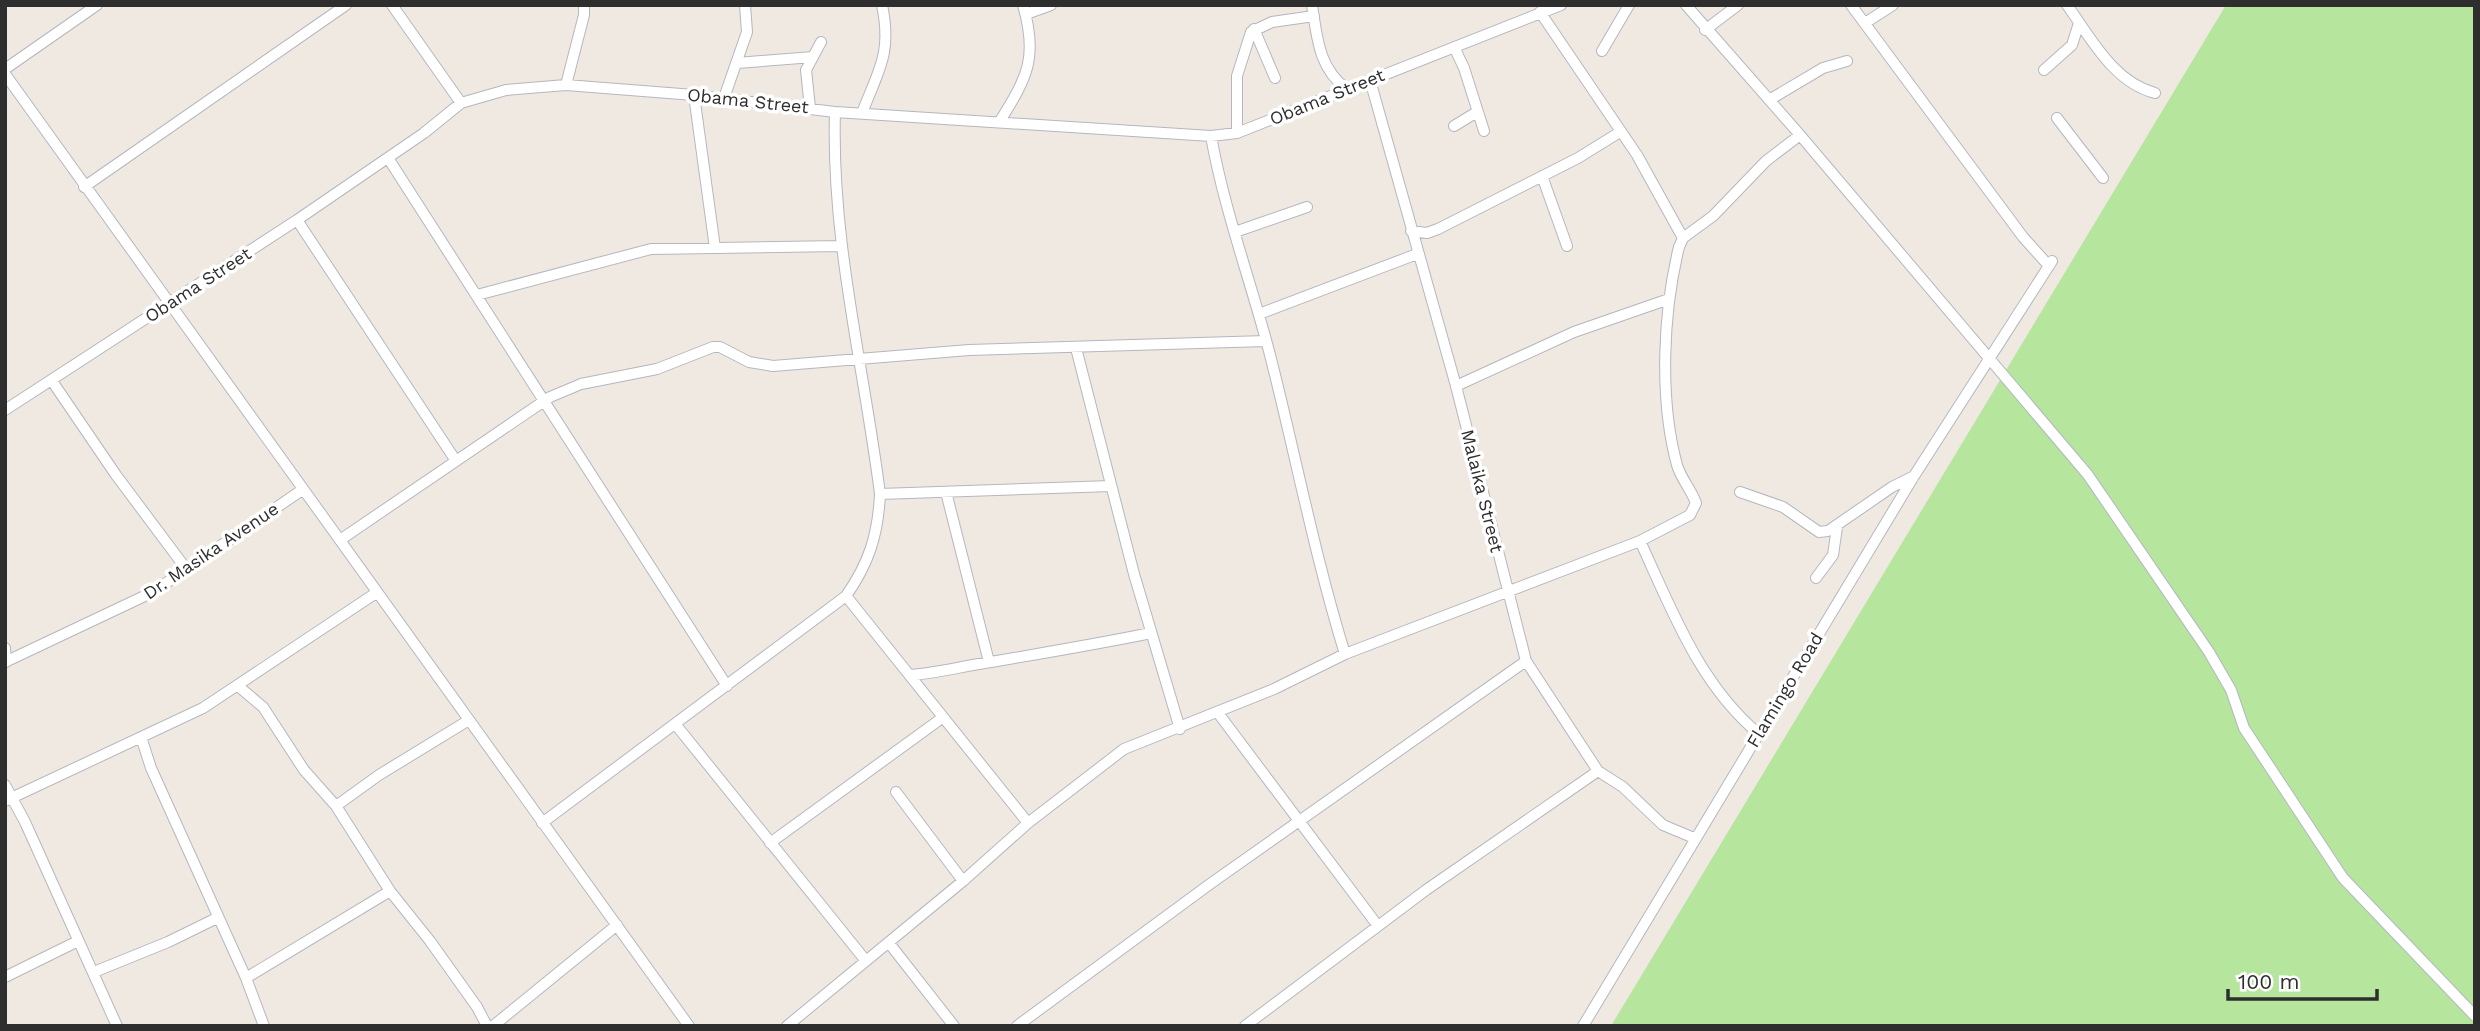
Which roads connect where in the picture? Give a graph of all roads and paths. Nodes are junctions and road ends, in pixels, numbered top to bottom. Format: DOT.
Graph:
graph roads {
  1 [pos="97,5"];
  2 [pos="346,5"];
  3 [pos="393,5"];
  4 [pos="584,5"];
  5 [pos="745,5"];
  6 [pos="881,5"];
  7 [pos="1051,5"];
  8 [pos="1561,5"];
  9 [pos="1629,5"];
  10 [pos="1686,5"];
  11 [pos="1738,5"];
  12 [pos="1852,5"];
  13 [pos="1893,5"];
  14 [pos="1025,10"];
  15 [pos="1313,11"];
  16 [pos="1540,12"];
  17 [pos="2075,12"];
  18 [pos="1865,23"];
  19 [pos="1254,29"];
  20 [pos="1705,30"];
  21 [pos="821,42"];
  22 [pos="1454,47"];
  23 [pos="1602,51"];
  24 [pos="813,57"];
  25 [pos="1847,61"];
  26 [pos="737,63"];
  27 [pos="2044,70"];
  28 [pos="5,72"];
  29 [pos="1331,77"];
  30 [pos="1275,78"];
  31 [pos="1370,80"];
  32 [pos="566,85"];
  33 [pos="1347,89"];
  34 [pos="2155,93"];
  35 [pos="694,95"];
  36 [pos="724,98"];
  37 [pos="1326,98"];
  38 [pos="1769,100"];
  39 [pos="461,103"];
  40 [pos="810,108"];
  41 [pos="835,112"];
  42 [pos="1477,112"];
  43 [pos="862,113"];
  44 [pos="2057,118"];
  45 [pos="1000,121"];
  46 [pos="1454,126"];
  47 [pos="1484,131"];
  48 [pos="1620,132"];
  49 [pos="1237,133"];
  50 [pos="1800,135"];
  51 [pos="1211,136"];
  52 [pos="388,158"];
  53 [pos="1542,176"];
  54 [pos="2103,178"];
  55 [pos="84,187"];
  56 [pos="1307,207"];
  57 [pos="297,220"];
  58 [pos="1411,231"];
  59 [pos="1235,232"];
  60 [pos="1427,233"];
  61 [pos="1683,238"];
  62 [pos="840,246"];
  63 [pos="1567,246"];
  64 [pos="715,248"];
  65 [pos="1416,251"];
  66 [pos="477,295"];
  67 [pos="1669,299"];
  68 [pos="168,304"];
  69 [pos="1259,314"];
  70 [pos="1266,341"];
  71 [pos="1076,348"];
  72 [pos="1990,357"];
  73 [pos="858,358"];
  74 [pos="52,381"];
  75 [pos="1456,386"];
  76 [pos="543,401"];
  77 [pos="6,408"];
  78 [pos="456,460"];
  79 [pos="1914,476"];
  80 [pos="1111,486"];
  81 [pos="302,490"];
  82 [pos="946,492"];
  83 [pos="1740,492"];
  84 [pos="880,494"];
  85 [pos="1837,527"];
  86 [pos="340,540"];
  87 [pos="1640,541"];
  88 [pos="187,570"];
  89 [pos="1816,578"];
  90 [pos="376,593"];
  91 [pos="1506,593"];
  92 [pos="846,596"];
  93 [pos="1151,633"];
  94 [pos="5,648"];
  95 [pos="1345,654"];
  96 [pos="1525,661"];
  97 [pos="5,662"];
  98 [pos="989,662"];
  99 [pos="911,675"];
  100 [pos="239,686"];
  101 [pos="727,686"];
  102 [pos="1218,713"];
  103 [pos="942,718"];
  104 [pos="469,720"];
  105 [pos="676,725"];
  106 [pos="1180,729"];
  107 [pos="1759,734"];
  108 [pos="141,737"];
  109 [pos="1598,771"];
  110 [pos="5,785"];
  111 [pos="896,792"];
  112 [pos="8,800"];
  113 [pos="335,806"];
  114 [pos="1301,821"];
  115 [pos="542,822"];
  116 [pos="1028,823"];
  117 [pos="1694,838"];
  118 [pos="770,843"];
  119 [pos="963,881"];
  120 [pos="390,891"];
  121 [pos="217,918"];
  122 [pos="617,925"];
  123 [pos="1378,926"];
  124 [pos="78,941"];
  125 [pos="889,943"];
  126 [pos="866,961"];
  127 [pos="94,972"];
  128 [pos="5,977"];
  129 [pos="246,978"];
  130 [pos="2475,1016"];
  131 [pos="117,1026"];
  132 [pos="264,1026"];
  133 [pos="487,1026"];
  134 [pos="493,1026"];
  135 [pos="689,1026"];
  136 [pos="787,1026"];
  137 [pos="954,1026"];
  138 [pos="1017,1026"];
  139 [pos="1245,1026"];
  140 [pos="1583,1026"];
  1 -- 28 [label="street"];
  2 -- 55 [label="street"];
  3 -- 39 [label="street"];
  4 -- 32 [label="street"];
  5 -- 26 [label="street"];
  6 -- 43 [label="street"];
  7 -- 14 [label="street"];
  8 -- 16 [label="street, Obama Street"];
  9 -- 23 [label="street"];
  10 -- 20 [label="street"];
  11 -- 20 [label="street"];
  12 -- 18 [label="street"];
  13 -- 18 [label="street"];
  14 -- 45 [label="street"];
  15 -- 19 [label="street"];
  15 -- 29 [label="street"];
  16 -- 22 [label="street, Obama Street"];
  16 -- 48 [label="street"];
  17 -- 27 [label="street"];
  17 -- 34 [label="street"];
  18 -- 72 [label="street, Flamingo Road"];
  19 -- 30 [label="street"];
  19 -- 49 [label="street"];
  20 -- 38 [label="street"];
  21 -- 24 [label="street"];
  22 -- 31 [label="street, Obama Street"];
  22 -- 42 [label="street"];
  24 -- 26 [label="street"];
  24 -- 40 [label="street"];
  25 -- 38 [label="street"];
  26 -- 36 [label="street"];
  28 -- 55 [label="street"];
  29 -- 33 [label="street"];
  29 -- 37 [label="street"];
  31 -- 33 [label="street, Obama Street"];
  31 -- 58 [label="street, Malaika Street"];
  32 -- 35 [label="street, Obama Street"];
  32 -- 39 [label="street, Obama Street"];
  33 -- 37 [label="street, Obama Street"];
  35 -- 36 [label="street, Obama Street"];
  35 -- 64 [label="street"];
  36 -- 40 [label="street, Obama Street"];
  37 -- 49 [label="street, Obama Street"];
  38 -- 50 [label="street"];
  39 -- 52 [label="street, Obama Street"];
  40 -- 41 [label="street, Obama Street"];
  41 -- 43 [label="street, Obama Street"];
  41 -- 62 [label="street"];
  42 -- 46 [label="street"];
  42 -- 47 [label="street"];
  43 -- 45 [label="street, Obama Street"];
  44 -- 54 [label="street"];
  45 -- 51 [label="street, Obama Street"];
  48 -- 53 [label="street"];
  48 -- 61 [label="street"];
  49 -- 51 [label="street, Obama Street"];
  50 -- 61 [label="street"];
  50 -- 72 [label="street"];
  51 -- 59 [label="street"];
  52 -- 57 [label="street, Obama Street"];
  52 -- 66 [label="street"];
  53 -- 60 [label="street"];
  53 -- 63 [label="street"];
  55 -- 68 [label="street"];
  56 -- 59 [label="street"];
  57 -- 68 [label="street, Obama Street"];
  57 -- 78 [label="street"];
  58 -- 60 [label="street"];
  58 -- 65 [label="street, Malaika Street"];
  59 -- 69 [label="street"];
  60 -- 65 [label="street"];
  61 -- 67 [label="street"];
  62 -- 64 [label="street"];
  62 -- 73 [label="street"];
  64 -- 66 [label="street"];
  65 -- 69 [label="street"];
  65 -- 75 [label="street, Malaika Street"];
  66 -- 76 [label="street"];
  67 -- 75 [label="street"];
  67 -- 87 [label="street"];
  68 -- 74 [label="street, Obama Street"];
  68 -- 81 [label="street"];
  69 -- 70 [label="street"];
  70 -- 71 [label="street"];
  70 -- 95 [label="street"];
  71 -- 73 [label="street"];
  71 -- 80 [label="street"];
  72 -- 79 [label="street, Flamingo Road"];
  72 -- 130 [label="street"];
  73 -- 76 [label="street"];
  73 -- 84 [label="street"];
  74 -- 77 [label="street, Obama Street"];
  74 -- 88 [label="street"];
  75 -- 91 [label="street, Malaika Street"];
  76 -- 78 [label="street"];
  76 -- 101 [label="street"];
  78 -- 86 [label="street"];
  79 -- 85 [label="street"];
  79 -- 107 [label="street, Flamingo Road"];
  80 -- 82 [label="street"];
  80 -- 93 [label="street"];
  81 -- 86 [label="street"];
  81 -- 88 [label="street, Dr. Masika Avenue"];
  82 -- 84 [label="street"];
  82 -- 98 [label="street"];
  83 -- 85 [label="street"];
  84 -- 92 [label="street"];
  85 -- 89 [label="street"];
  86 -- 90 [label="street"];
  87 -- 91 [label="street"];
  87 -- 107 [label="street"];
  88 -- 97 [label="street, Dr. Masika Avenue"];
  90 -- 100 [label="street"];
  90 -- 104 [label="street"];
  91 -- 95 [label="street"];
  91 -- 96 [label="street, Malaika Street"];
  92 -- 99 [label="street"];
  92 -- 101 [label="street"];
  93 -- 98 [label="street"];
  93 -- 106 [label="street"];
  94 -- 97 [label="street"];
  95 -- 102 [label="street"];
  96 -- 109 [label="street, Malaika Street"];
  96 -- 114 [label="street"];
  98 -- 99 [label="street"];
  99 -- 103 [label="street"];
  100 -- 108 [label="street"];
  100 -- 113 [label="street"];
  101 -- 105 [label="street"];
  102 -- 106 [label="street"];
  102 -- 114 [label="street"];
  103 -- 116 [label="street"];
  103 -- 118 [label="street"];
  104 -- 113 [label="street"];
  104 -- 115 [label="street"];
  105 -- 115 [label="street"];
  105 -- 118 [label="street"];
  106 -- 116 [label="street"];
  107 -- 117 [label="street, Flamingo Road"];
  108 -- 112 [label="street"];
  108 -- 121 [label="street"];
  109 -- 117 [label="street, Malaika Street"];
  109 -- 123 [label="street"];
  110 -- 112 [label="street"];
  111 -- 119 [label="street"];
  112 -- 124 [label="street"];
  113 -- 120 [label="street"];
  114 -- 123 [label="street"];
  114 -- 138 [label="street"];
  115 -- 122 [label="street"];
  116 -- 119 [label="street"];
  117 -- 140 [label="street, Flamingo Road"];
  118 -- 126 [label="street"];
  119 -- 125 [label="street"];
  120 -- 129 [label="street"];
  120 -- 133 [label="street"];
  121 -- 127 [label="street"];
  121 -- 129 [label="street"];
  122 -- 134 [label="street"];
  122 -- 135 [label="street"];
  123 -- 139 [label="street"];
  124 -- 127 [label="street"];
  124 -- 128 [label="street"];
  125 -- 126 [label="street"];
  125 -- 137 [label="street"];
  126 -- 136 [label="street"];
  127 -- 131 [label="street"];
  129 -- 132 [label="street"];
}
